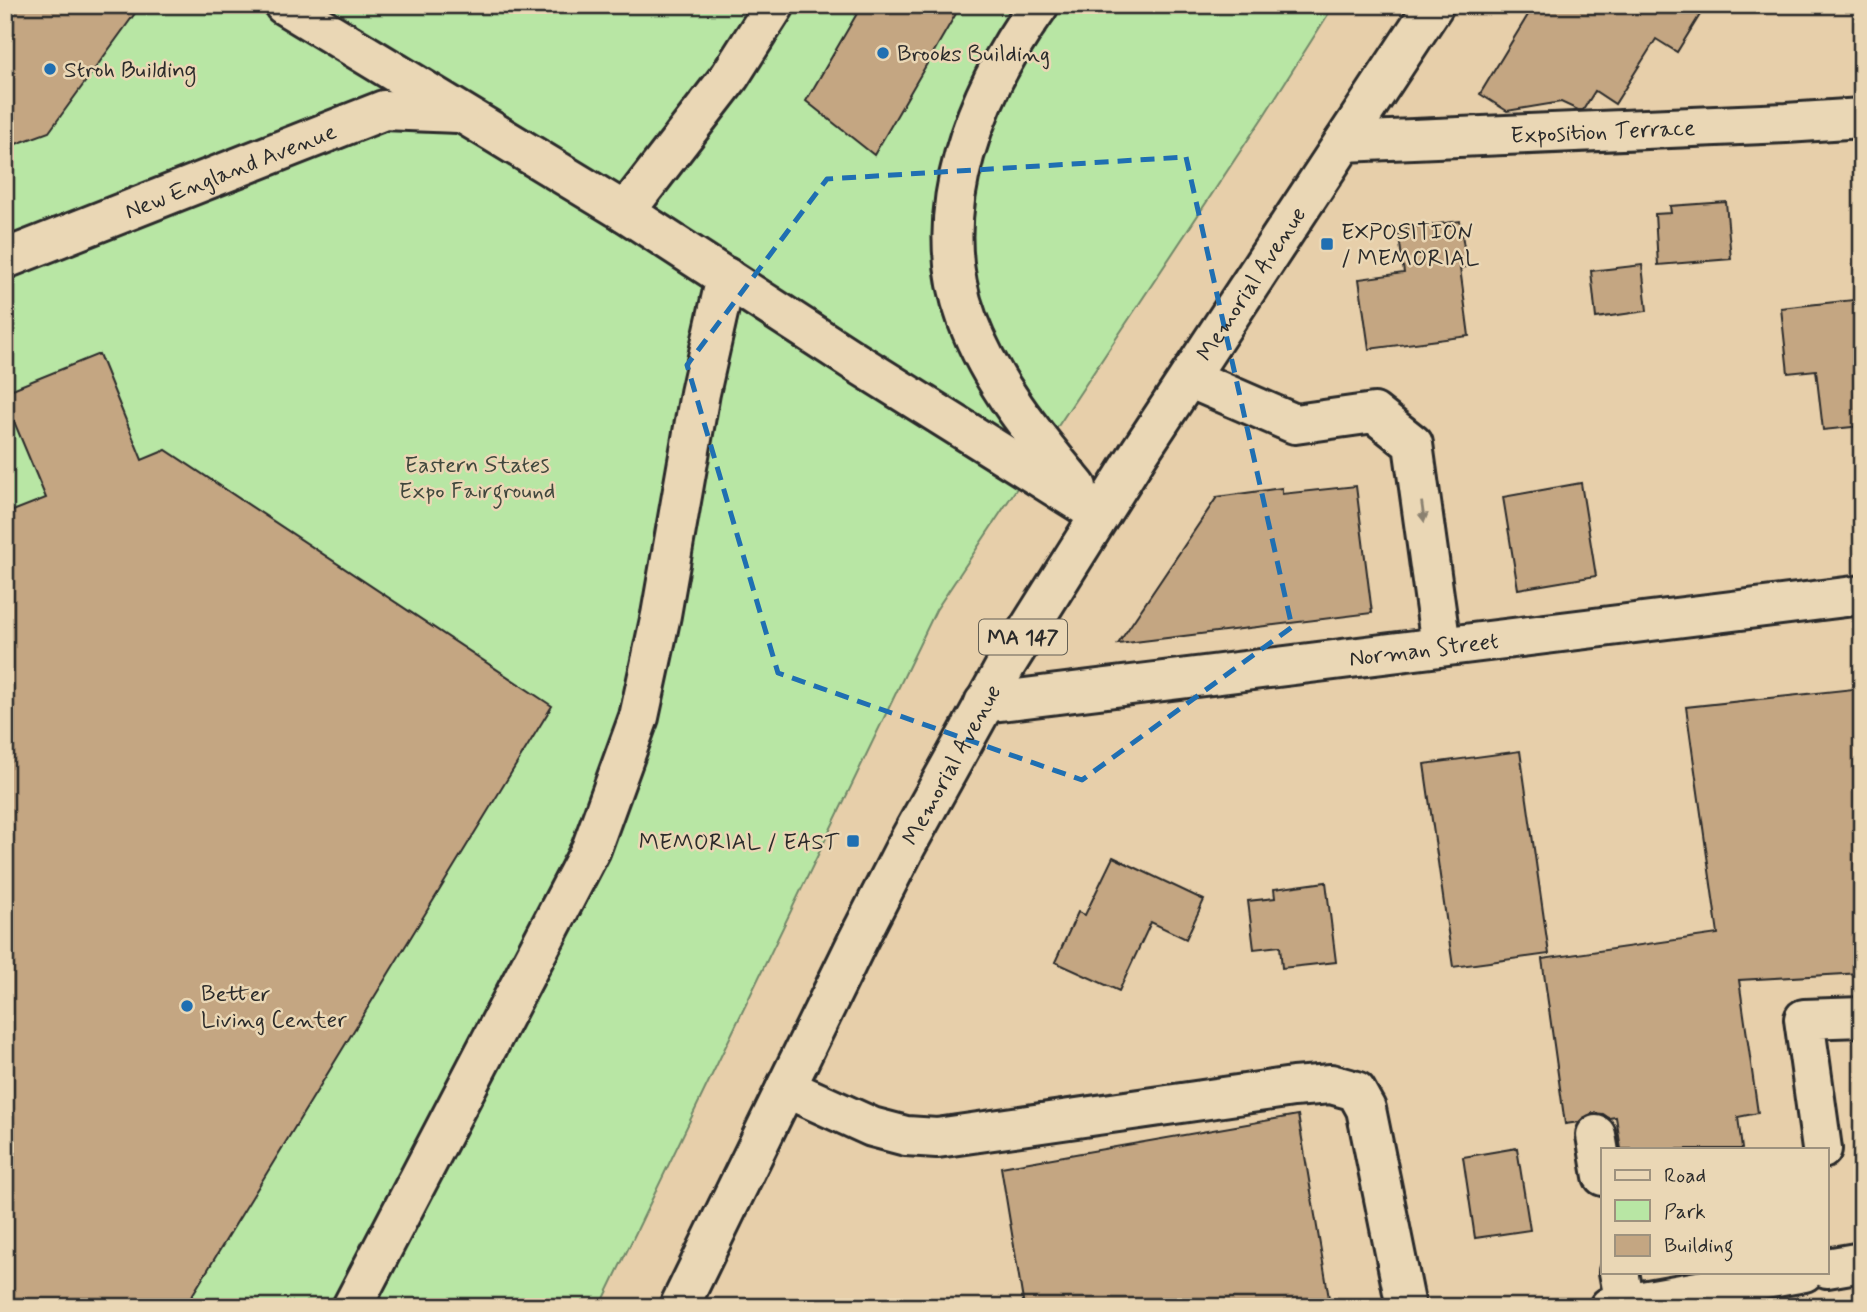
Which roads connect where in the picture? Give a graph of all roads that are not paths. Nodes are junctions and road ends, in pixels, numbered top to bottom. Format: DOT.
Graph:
graph roads {
  1 [pos="284,5"];
  2 [pos="775,5"];
  3 [pos="1039,5"];
  4 [pos="1434,5"];
  5 [pos="460,113"];
  6 [pos="1862,118"];
  7 [pos="1344,142"];
  8 [pos="625,212"];
  9 [pos="5,259"];
  10 [pos="726,277"];
  11 [pos="1189,377"];
  12 [pos="1100,515"];
  13 [pos="1862,595"];
  14 [pos="1441,646"];
  15 [pos="984,703"];
  16 [pos="1862,1017"];
  17 [pos="786,1088"];
  18 [pos="1595,1135"];
  19 [pos="1822,1148"];
  20 [pos="1601,1166"];
  21 [pos="1862,1262"];
  22 [pos="1828,1268"];
  23 [pos="1787,1274"];
  24 [pos="1618,1294"];
  25 [pos="352,1307"];
  26 [pos="678,1307"];
  27 [pos="1406,1307"];
  1 -- 5 [label="street"];
  2 -- 8 [label="street"];
  3 -- 12 [label="street"];
  4 -- 7 [label="street, Memorial Avenue / MA 147"];
  5 -- 8 [label="street"];
  5 -- 9 [label="street, New England Avenue"];
  6 -- 7 [label="street, Exposition Terrace"];
  7 -- 11 [label="street, Memorial Avenue / MA 147"];
  8 -- 10 [label="street"];
  10 -- 12 [label="street"];
  10 -- 25 [label="street"];
  11 -- 12 [label="street, Memorial Avenue / MA 147"];
  11 -- 14 [label="street, one-way"];
  12 -- 15 [label="street, Memorial Avenue / MA 147"];
  13 -- 14 [label="street, Norman Street"];
  14 -- 15 [label="street, Norman Street"];
  15 -- 17 [label="street, Memorial Avenue / MA 147"];
  16 -- 19 [label="street"];
  17 -- 26 [label="street, Memorial Avenue / MA 147"];
  17 -- 27 [label="street"];
  18 -- 20 [label="street"];
  21 -- 22 [label="street"];
  23 -- 24 [label="street"];
}
